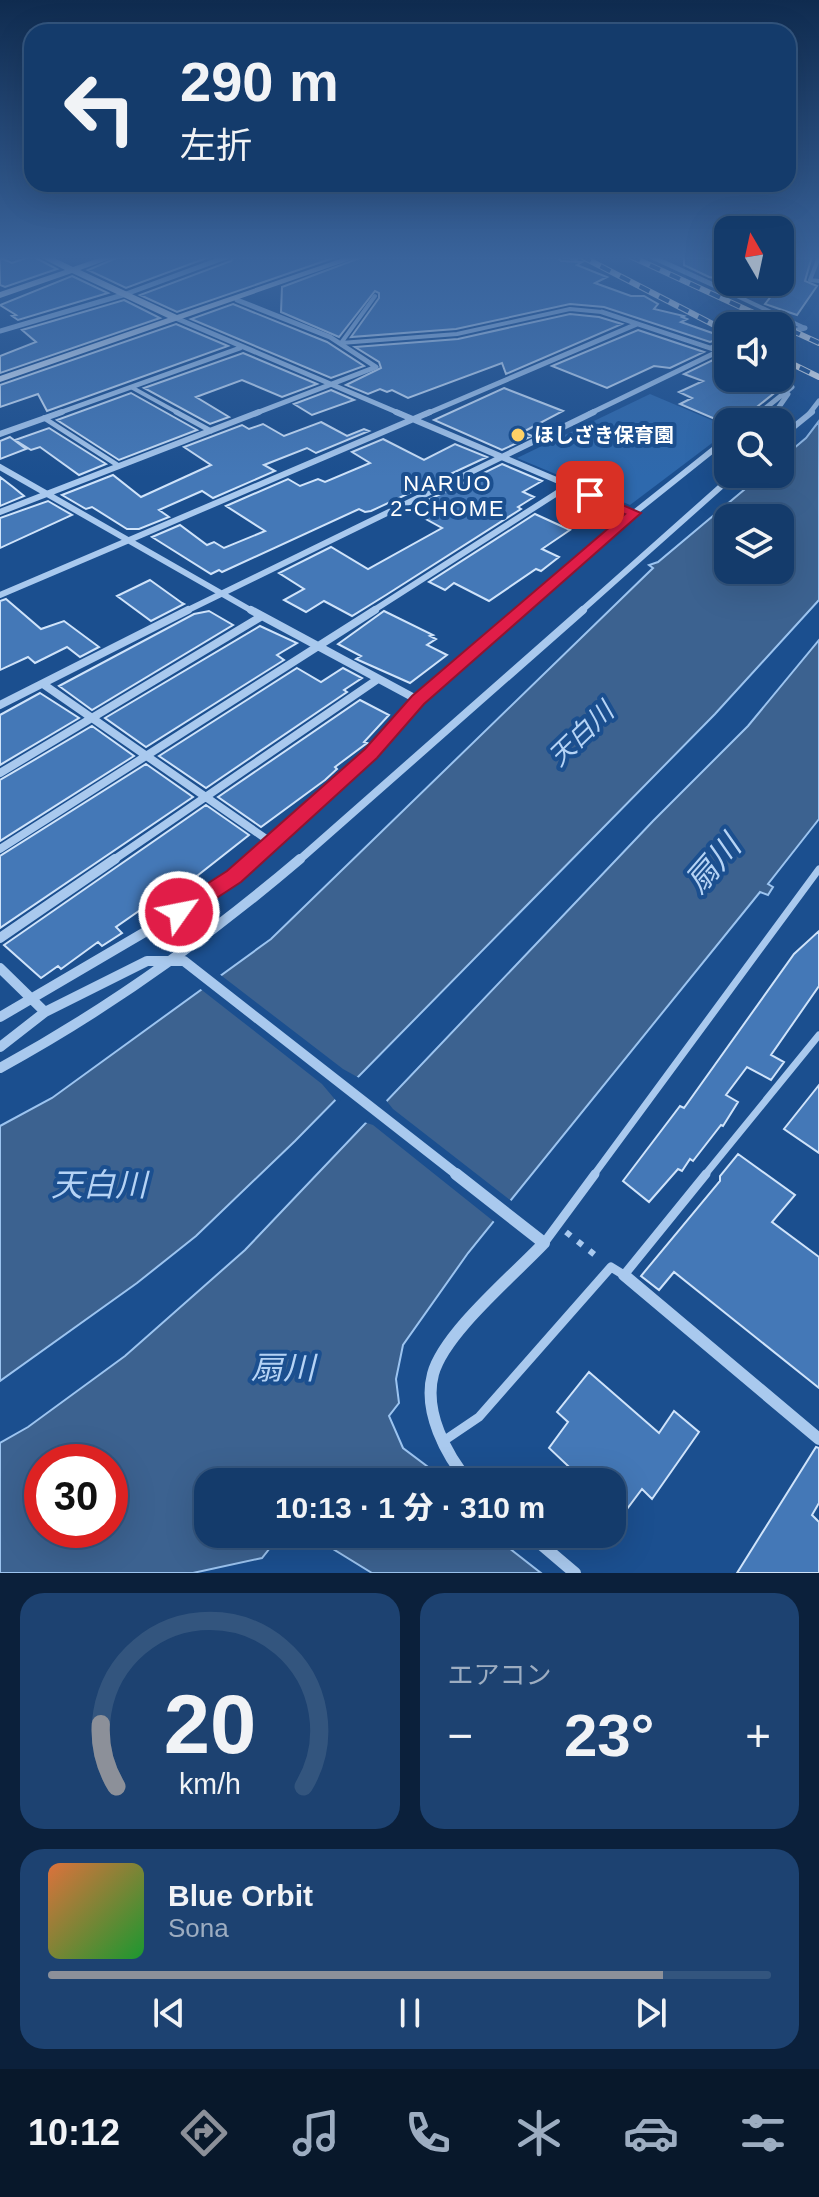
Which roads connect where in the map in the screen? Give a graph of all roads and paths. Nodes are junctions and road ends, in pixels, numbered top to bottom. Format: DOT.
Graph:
graph roads {
  1 [pos="147,329"];
  2 [pos="200,329"];
  3 [pos="308,329"];
  4 [pos="351,329"];
  5 [pos="478,329"];
  6 [pos="624,329"];
  7 [pos="654,329"];
  8 [pos="341,343"];
  9 [pos="714,347"];
  10 [pos="240,348"];
  11 [pos="711,348"];
  12 [pos="714,349"];
  13 [pos="714,353"];
  14 [pos="0,379"];
  15 [pos="332,385"];
  16 [pos="131,387"];
  17 [pos="786,392"];
  18 [pos="819,401"];
  19 [pos="766,408"];
  20 [pos="44,418"];
  21 [pos="413,419"];
  22 [pos="794,427"];
  23 [pos="211,431"];
  24 [pos="0,434"];
  25 [pos="714,449"];
  26 [pos="500,458"];
  27 [pos="119,466"];
  28 [pos="0,467"];
  29 [pos="568,486"];
  30 [pos="719,488"];
  31 [pos="47,494"];
  32 [pos="0,512"];
  33 [pos="634,513"];
  34 [pos="131,540"];
  35 [pos="223,592"];
  36 [pos="0,595"];
  37 [pos="262,616"];
  38 [pos="315,646"];
  39 [pos="378,679"];
  40 [pos="43,684"];
  41 [pos="418,700"];
  42 [pos="0,705"];
  43 [pos="93,718"];
  44 [pos="146,755"];
  45 [pos="0,773"];
  46 [pos="207,798"];
  47 [pos="272,843"];
  48 [pos="0,849"];
  49 [pos="819,869"];
  50 [pos="0,938"];
  51 [pos="178,960"];
  52 [pos="0,968"];
  53 [pos="34,999"];
  54 [pos="45,1012"];
  55 [pos="0,1017"];
  56 [pos="819,1035"];
  57 [pos="0,1047"];
  58 [pos="0,1068"];
  59 [pos="557,1226"];
  60 [pos="544,1243"];
  61 [pos="611,1267"];
  62 [pos="624,1275"];
  63 [pos="819,1439"];
  64 [pos="441,1443"];
  65 [pos="459,1468"];
  66 [pos="546,1548"];
  67 [pos="575,1573"];
  1 -- 14 [label="street"];
  2 -- 10 [label="street"];
  3 -- 8 [label="street"];
  4 -- 8 [label="lane"];
  5 -- 8 [label="lane"];
  6 -- 21 [label="street"];
  7 -- 11 [label="street"];
  8 -- 15 [label="street"];
  9 -- 11 [label="street"];
  10 -- 15 [label="street"];
  10 -- 16 [label="street"];
  11 -- 12 [label="street"];
  13 -- 26 [label="street"];
  15 -- 21 [label="street"];
  15 -- 23 [label="street"];
  16 -- 20 [label="street"];
  16 -- 23 [label="lane"];
  17 -- 19 [label="street"];
  18 -- 22 [label="street"];
  20 -- 24 [label="street"];
  20 -- 27 [label="lane"];
  21 -- 26 [label="street"];
  21 -- 34 [label="street"];
  23 -- 27 [label="street"];
  25 -- 33 [label="street"];
  26 -- 29 [label="street"];
  26 -- 35 [label="street"];
  27 -- 31 [label="street"];
  28 -- 31 [label="street"];
  29 -- 33 [label="street"];
  29 -- 38 [label="street"];
  30 -- 51 [label="street"];
  31 -- 32 [label="street"];
  31 -- 34 [label="street"];
  33 -- 41 [label="street"];
  34 -- 35 [label="street"];
  34 -- 36 [label="street"];
  35 -- 37 [label="street"];
  35 -- 40 [label="street"];
  37 -- 38 [label="street"];
  37 -- 43 [label="street"];
  38 -- 39 [label="street"];
  38 -- 44 [label="street"];
  39 -- 41 [label="street"];
  39 -- 46 [label="street"];
  40 -- 42 [label="street"];
  40 -- 43 [label="street"];
  41 -- 47 [label="street"];
  43 -- 44 [label="street"];
  43 -- 45 [label="street"];
  44 -- 46 [label="street"];
  44 -- 48 [label="street"];
  46 -- 47 [label="street"];
  46 -- 50 [label="street"];
  47 -- 53 [label="street"];
  49 -- 59 [label="lane"];
  51 -- 54 [label="street"];
  51 -- 58 [label="street"];
  51 -- 60 [label="street"];
  52 -- 53 [label="street"];
  53 -- 54 [label="street"];
  53 -- 55 [label="street"];
  54 -- 57 [label="street"];
  56 -- 62 [label="lane"];
  59 -- 60 [label="lane"];
  59 -- 61 [label="path"];
  60 -- 64 [label="street"];
  61 -- 62 [label="lane"];
  61 -- 64 [label="lane"];
  62 -- 63 [label="street"];
  64 -- 65 [label="street"];
  66 -- 67 [label="street"];
}
